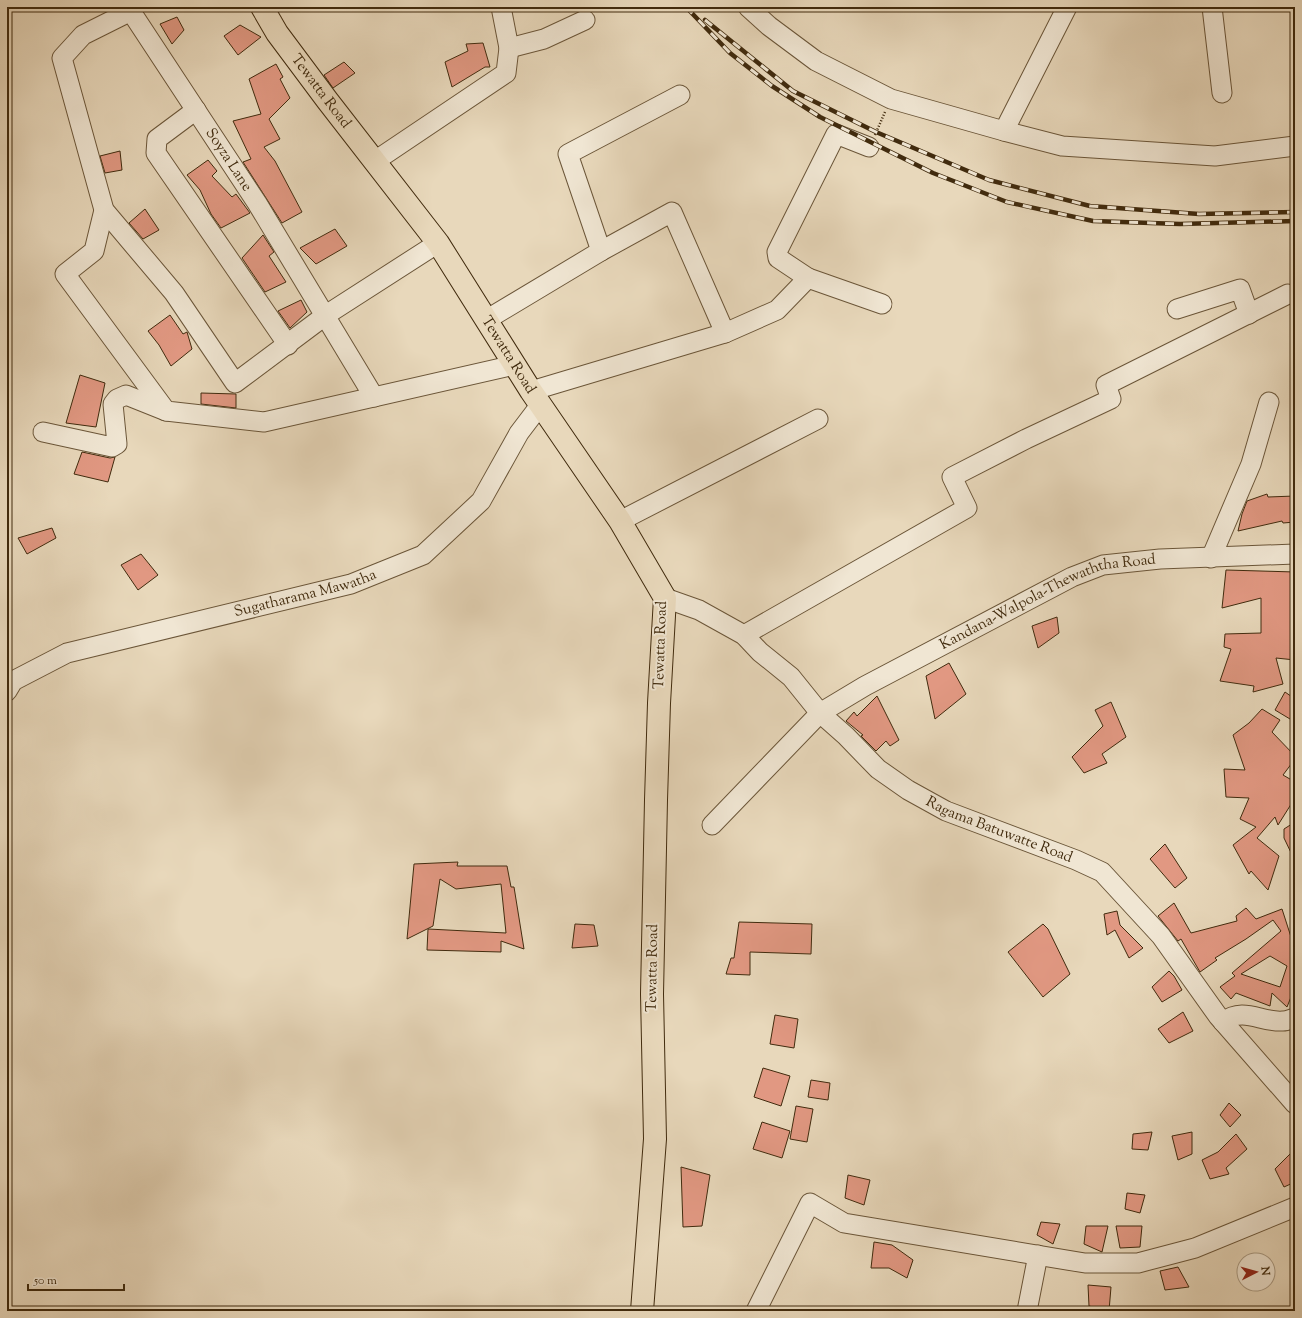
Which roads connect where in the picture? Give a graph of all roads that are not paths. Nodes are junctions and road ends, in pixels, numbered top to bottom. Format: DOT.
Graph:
graph roads {
  1 [pos="262,7"];
  2 [pos="501,7"];
  3 [pos="748,7"];
  4 [pos="1068,7"];
  5 [pos="1212,7"];
  6 [pos="130,9"];
  7 [pos="585,20"];
  8 [pos="509,48"];
  9 [pos="1222,93"];
  10 [pos="680,95"];
  11 [pos="196,110"];
  12 [pos="1004,131"];
  13 [pos="868,146"];
  14 [pos="1295,146"];
  15 [pos="375,161"];
  16 [pos="104,210"];
  17 [pos="438,243"];
  18 [pos="601,251"];
  19 [pos="808,278"];
  20 [pos="1288,294"];
  21 [pos="882,304"];
  22 [pos="1177,309"];
  23 [pos="1249,314"];
  24 [pos="326,315"];
  25 [pos="486,320"];
  26 [pos="725,333"];
  27 [pos="288,345"];
  28 [pos="514,365"];
  29 [pos="374,396"];
  30 [pos="536,398"];
  31 [pos="1270,402"];
  32 [pos="166,411"];
  33 [pos="818,419"];
  34 [pos="43,432"];
  35 [pos="620,521"];
  36 [pos="1295,554"];
  37 [pos="1211,558"];
  38 [pos="665,598"];
  39 [pos="744,635"];
  40 [pos="7,691"];
  41 [pos="820,713"];
  42 [pos="712,825"];
  43 [pos="1295,1018"];
  44 [pos="1223,1022"];
  45 [pos="1295,1104"];
  46 [pos="1295,1207"];
  47 [pos="1038,1255"];
  48 [pos="642,1311"];
  49 [pos="756,1311"];
  50 [pos="1027,1311"];
  1 -- 15 [label="main road, Tewatta Road"];
  2 -- 8 [label="street"];
  3 -- 12 [label="street"];
  4 -- 12 [label="street"];
  5 -- 9 [label="street"];
  6 -- 11 [label="street, Soyza Lane"];
  6 -- 16 [label="street"];
  7 -- 8 [label="street"];
  8 -- 15 [label="street"];
  10 -- 18 [label="street"];
  11 -- 24 [label="street, Soyza Lane"];
  11 -- 27 [label="street"];
  12 -- 14 [label="street"];
  13 -- 19 [label="street"];
  15 -- 17 [label="main road, Tewatta Road"];
  16 -- 27 [label="street"];
  16 -- 32 [label="street"];
  17 -- 24 [label="street"];
  17 -- 25 [label="main road, Tewatta Road"];
  18 -- 25 [label="street"];
  18 -- 26 [label="street"];
  19 -- 21 [label="street"];
  19 -- 26 [label="street"];
  20 -- 23 [label="street"];
  22 -- 23 [label="street"];
  23 -- 39 [label="street"];
  24 -- 27 [label="street"];
  24 -- 29 [label="street, Soyza Lane"];
  25 -- 28 [label="main road, Tewatta Road"];
  26 -- 30 [label="street"];
  28 -- 29 [label="street"];
  28 -- 30 [label="main road, Tewatta Road"];
  29 -- 32 [label="street"];
  30 -- 35 [label="main road, Tewatta Road"];
  30 -- 40 [label="street, Sugatharama Mawatha"];
  31 -- 37 [label="street"];
  32 -- 34 [label="street"];
  33 -- 35 [label="street"];
  35 -- 38 [label="main road, Tewatta Road"];
  36 -- 37 [label="street, Kandana-Walpola-Thewaththa Road"];
  37 -- 41 [label="street, Kandana-Walpola-Thewaththa Road"];
  38 -- 39 [label="street, Ragama Batuwatte Road"];
  38 -- 48 [label="main road, Tewatta Road"];
  39 -- 41 [label="street, Ragama Batuwatte Road"];
  41 -- 42 [label="street, Kandana-Walpola-Thewaththa Road"];
  41 -- 44 [label="street, Ragama Batuwatte Road"];
  43 -- 44 [label="street"];
  44 -- 45 [label="street, Ragama Batuwatte Road"];
  46 -- 47 [label="street"];
  47 -- 49 [label="street"];
  47 -- 50 [label="street"];
}
